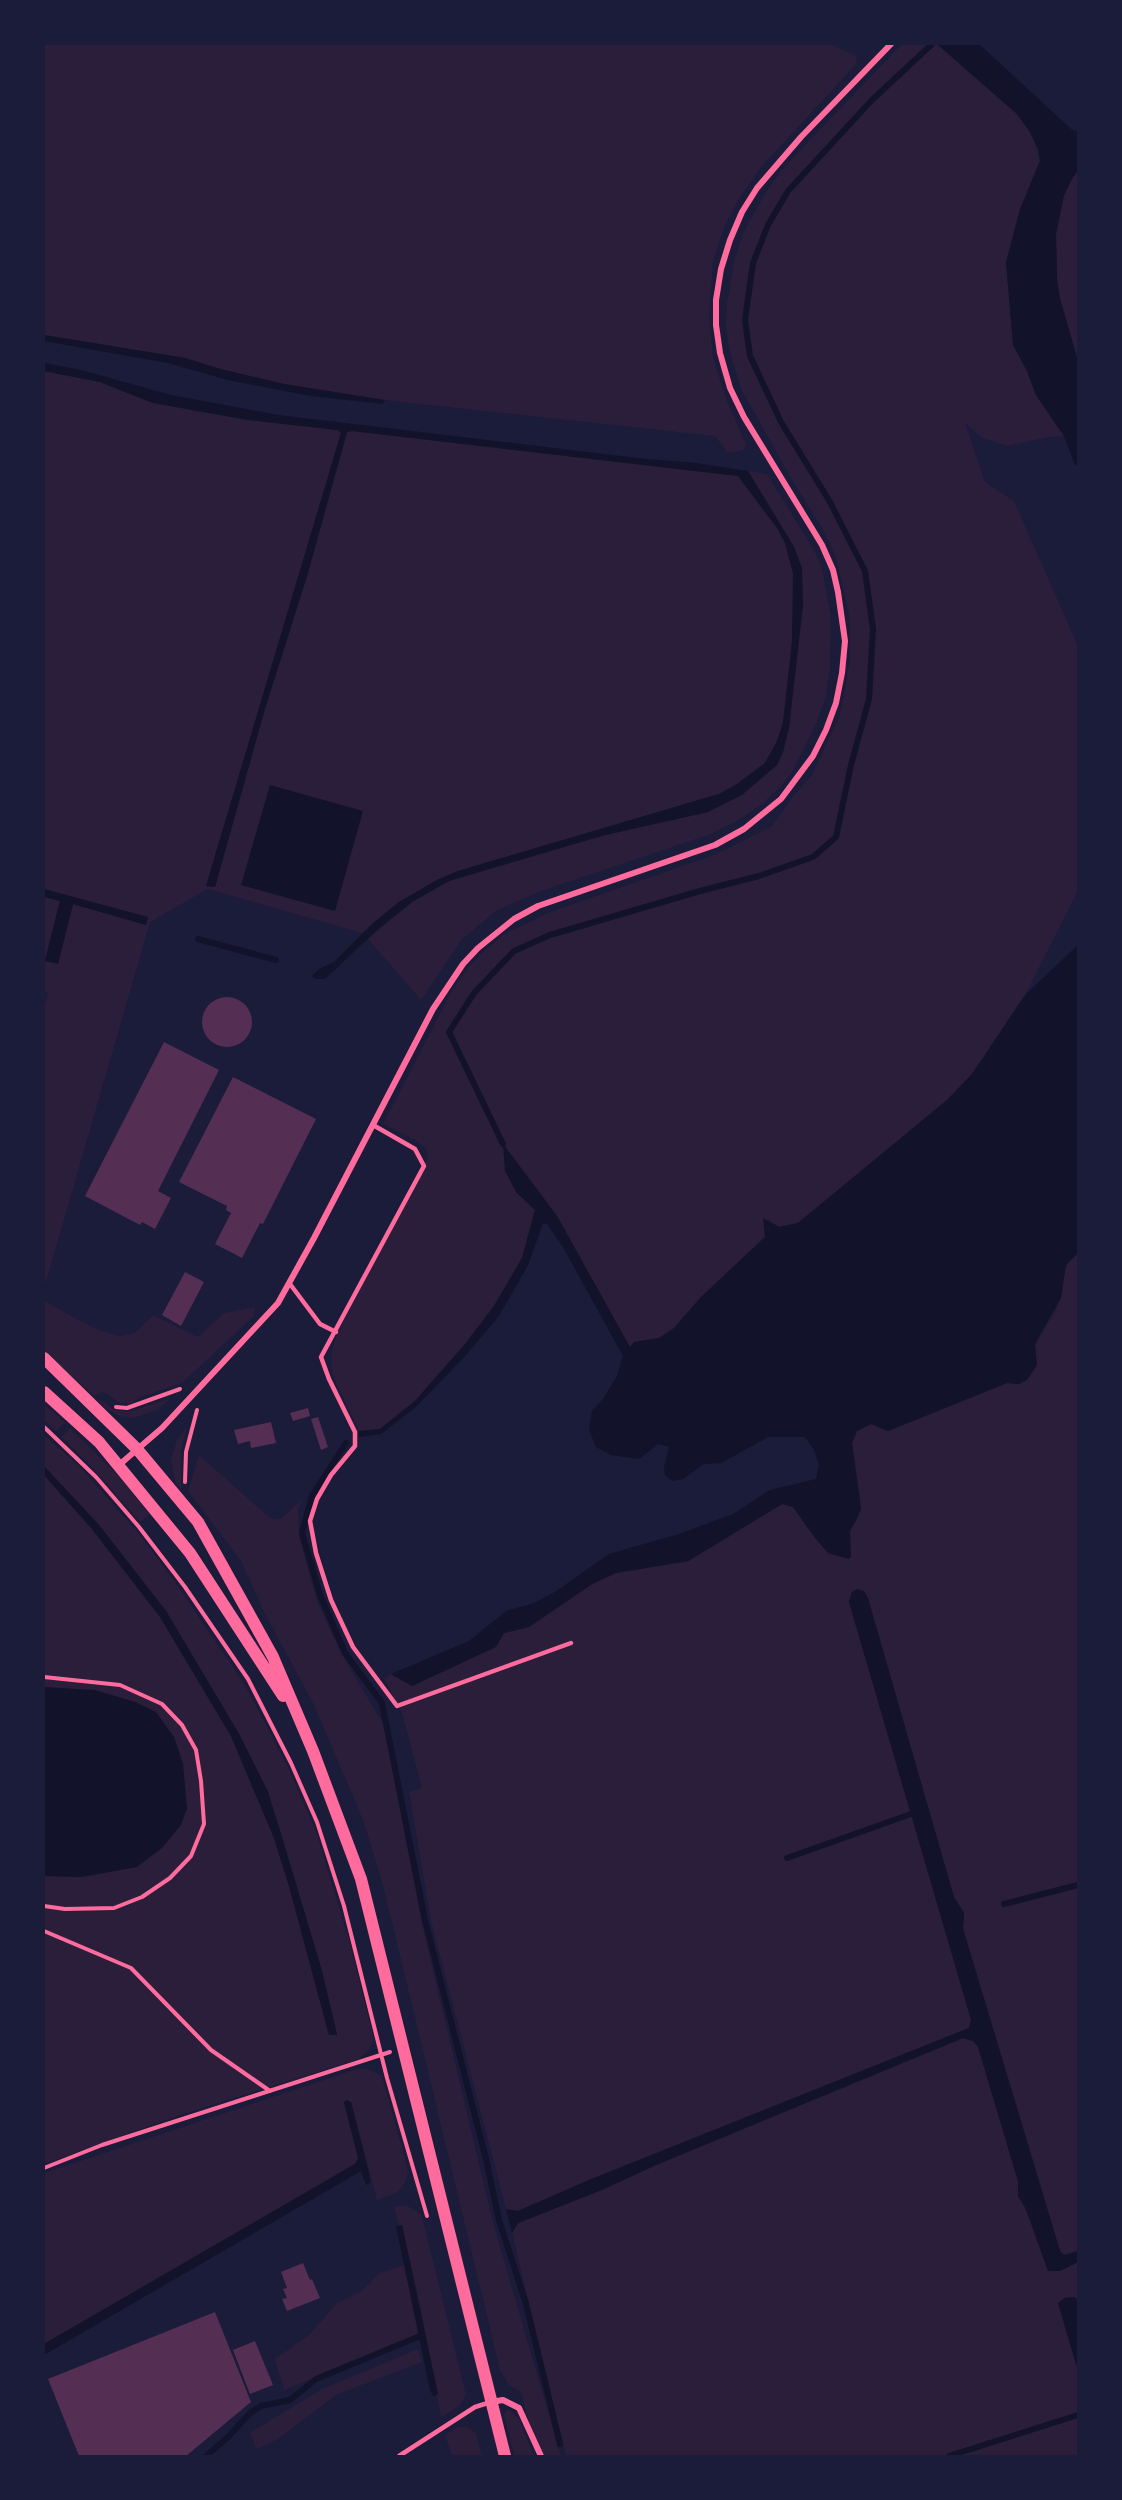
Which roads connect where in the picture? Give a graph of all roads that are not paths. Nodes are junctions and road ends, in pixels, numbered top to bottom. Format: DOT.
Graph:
graph roads {
  1 [pos="891,44"];
  2 [pos="373,1125"];
  3 [pos="290,1284"];
  4 [pos="336,1332"];
  5 [pos="44,1358"];
  6 [pos="44,1392"];
  7 [pos="137,1449"];
  8 [pos="119,1465"];
  9 [pos="571,1643"];
  10 [pos="301,1725"];
  11 [pos="491,2403"];
  12 [pos="399,2457"];
  13 [pos="505,2457"];
  14 [pos="541,2457"];
  1 -- 2 [label="street"];
  2 -- 3 [label="street"];
  2 -- 4 [label="lane"];
  3 -- 4 [label="lane"];
  3 -- 7 [label="street"];
  4 -- 9 [label="lane"];
  5 -- 7 [label="main road"];
  6 -- 8 [label="main road"];
  7 -- 8 [label="street"];
  7 -- 10 [label="main road"];
  8 -- 10 [label="main road"];
  10 -- 11 [label="main road"];
  11 -- 12 [label="lane"];
  11 -- 13 [label="main road"];
  11 -- 14 [label="street"];
}
